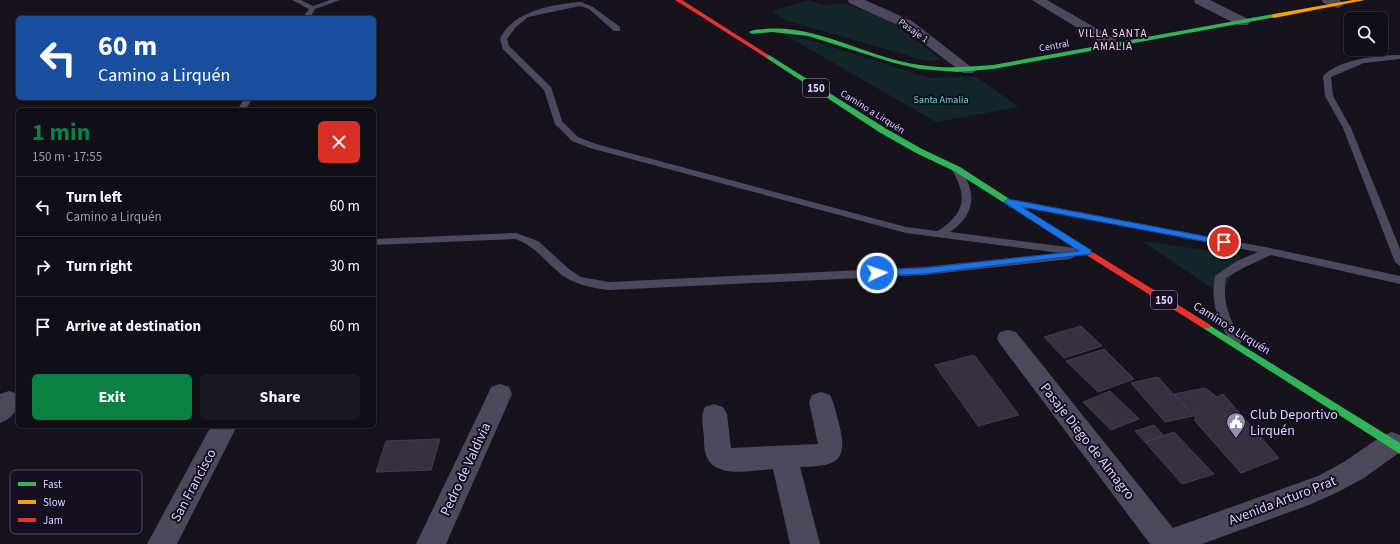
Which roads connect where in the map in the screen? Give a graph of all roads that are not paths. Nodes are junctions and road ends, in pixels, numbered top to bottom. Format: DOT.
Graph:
graph roads {
  1 [pos="295,0"];
  2 [pos="337,0"];
  3 [pos="678,0"];
  4 [pos="854,0"];
  5 [pos="1038,0"];
  6 [pos="1200,0"];
  7 [pos="1362,0"];
  8 [pos="1333,2"];
  9 [pos="313,8"];
  10 [pos="307,16"];
  11 [pos="1243,22"];
  12 [pos="618,29"];
  13 [pos="766,40"];
  14 [pos="1115,45"];
  15 [pos="1400,57"];
  16 [pos="968,70"];
  17 [pos="926,143"];
  18 [pos="957,170"];
  19 [pos="1008,202"];
  20 [pos="939,235"];
  21 [pos="376,242"];
  22 [pos="1270,251"];
  23 [pos="1088,252"];
  24 [pos="1400,262"];
  25 [pos="1400,280"];
  26 [pos="1008,338"];
  27 [pos="1240,348"];
  28 [pos="500,394"];
  29 [pos="821,402"];
  30 [pos="714,414"];
  31 [pos="223,428"];
  32 [pos="1396,446"];
  33 [pos="784,457"];
  34 [pos="162,544"];
  35 [pos="431,544"];
  36 [pos="805,544"];
  37 [pos="1167,544"];
  1 -- 9 [label="lane"];
  2 -- 9 [label="lane"];
  3 -- 18 [label="main road, Camino a Lirquén / 150"];
  4 -- 16 [label="street, Pasaje 1"];
  5 -- 14 [label="street"];
  6 -- 11 [label="street"];
  7 -- 8 [label="main road, Central"];
  8 -- 11 [label="main road, Central"];
  9 -- 10 [label="lane"];
  11 -- 14 [label="main road, Central"];
  12 -- 20 [label="lane"];
  13 -- 16 [label="main road, Central"];
  14 -- 16 [label="main road, Central"];
  15 -- 24 [label="lane"];
  17 -- 18 [label="main road, Camino a Lirquén / 150"];
  18 -- 19 [label="main road, Camino a Lirquén / 150"];
  18 -- 20 [label="lane"];
  19 -- 22 [label="lane"];
  19 -- 23 [label="main road, Camino a Lirquén / 150"];
  20 -- 23 [label="lane"];
  21 -- 23 [label="lane"];
  22 -- 25 [label="lane"];
  22 -- 27 [label="lane"];
  23 -- 27 [label="main road, Camino a Lirquén / 150"];
  26 -- 37 [label="street, Pasaje Diego de Almagro"];
  27 -- 32 [label="main road, Camino a Lirquén / 150"];
  28 -- 35 [label="street, Pedro de Valdivia"];
  29 -- 33 [label="street"];
  30 -- 33 [label="street"];
  31 -- 34 [label="street, San Francisco"];
  32 -- 37 [label="street, Avenida Arturo Prat"];
  33 -- 36 [label="street"];
}
